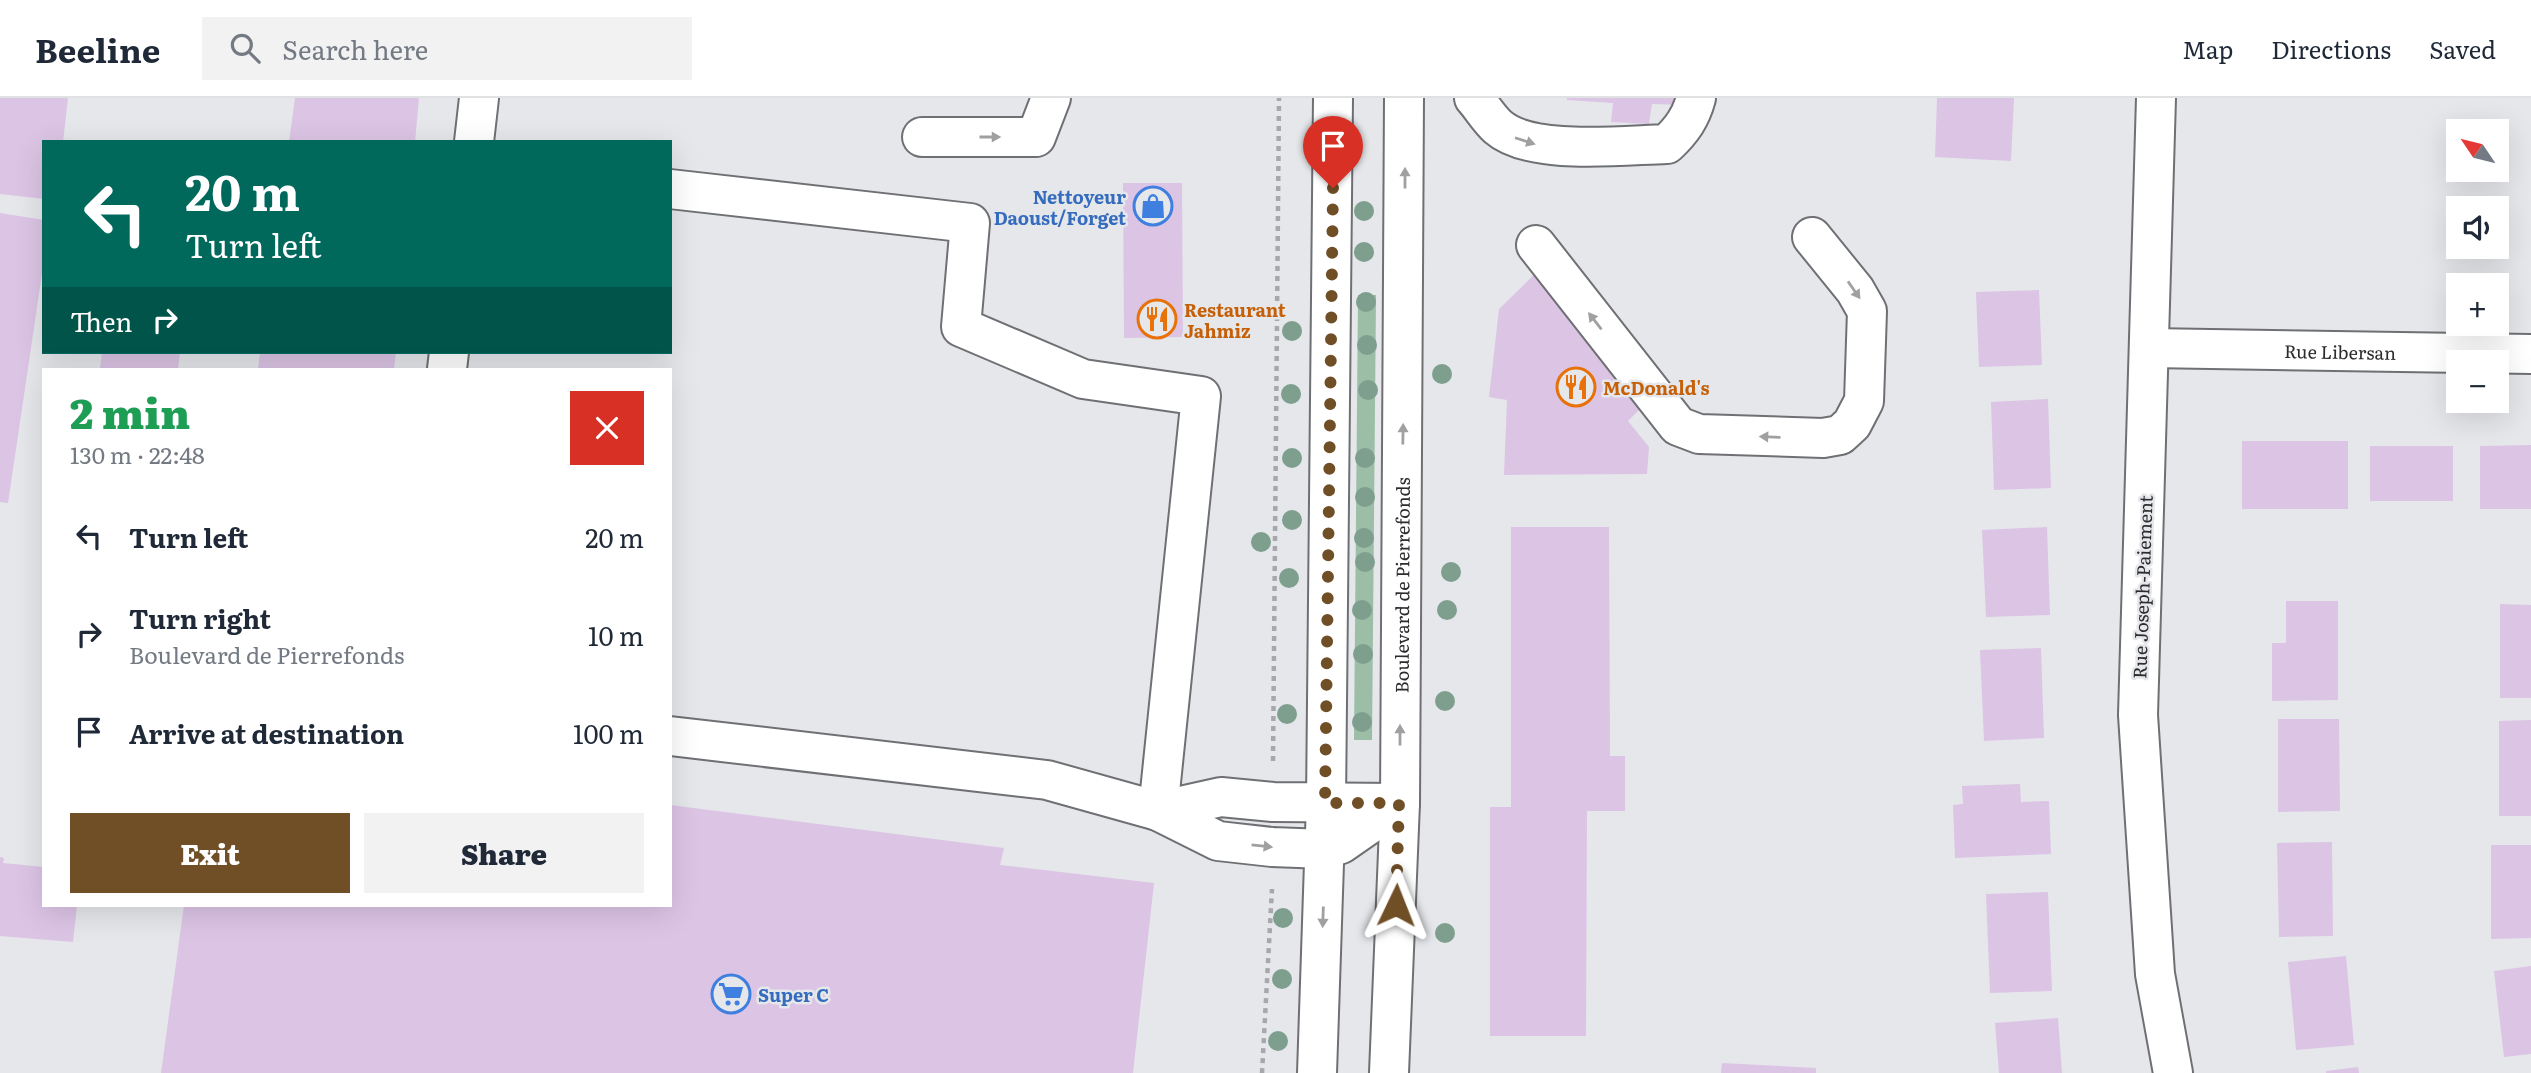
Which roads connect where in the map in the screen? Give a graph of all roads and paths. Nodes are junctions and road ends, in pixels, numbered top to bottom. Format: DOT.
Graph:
graph roads {
  1 [pos="479,98"];
  2 [pos="1051,98"];
  3 [pos="1279,98"];
  4 [pos="1334,98"];
  5 [pos="1404,98"];
  6 [pos="1474,98"];
  7 [pos="1696,98"];
  8 [pos="2156,98"];
  9 [pos="922,137"];
  10 [pos="474,140"];
  11 [pos="672,189"];
  12 [pos="1812,236"];
  13 [pos="1536,245"];
  14 [pos="2149,348"];
  15 [pos="2531,354"];
  16 [pos="672,736"];
  17 [pos="1273,764"];
  18 [pos="1325,803"];
  19 [pos="1399,803"];
  20 [pos="1158,811"];
  21 [pos="1325,849"];
  22 [pos="1272,887"];
  23 [pos="1262,1073"];
  24 [pos="1317,1073"];
  25 [pos="1390,1073"];
  26 [pos="2173,1073"];
  1 -- 10 [label="main road"];
  9 -- 2 [label="main road, one-way"];
  3 -- 17 [label="path"];
  4 -- 18 [label="main road"];
  19 -- 5 [label="main road, Boulevard de Pierrefonds, one-way"];
  6 -- 7 [label="main road, one-way"];
  8 -- 14 [label="main road, Rue Joseph-Paiement"];
  11 -- 20 [label="main road"];
  12 -- 13 [label="main road, one-way"];
  14 -- 15 [label="main road, Rue Libersan"];
  14 -- 26 [label="main road, Rue Joseph-Paiement"];
  16 -- 20 [label="main road"];
  18 -- 19 [label="main road"];
  18 -- 20 [label="main road"];
  18 -- 21 [label="main road"];
  19 -- 21 [label="main road"];
  19 -- 25 [label="main road, Boulevard de Pierrefonds"];
  20 -- 21 [label="main road, one-way"];
  21 -- 24 [label="main road, one-way"];
  22 -- 23 [label="path"];
}
